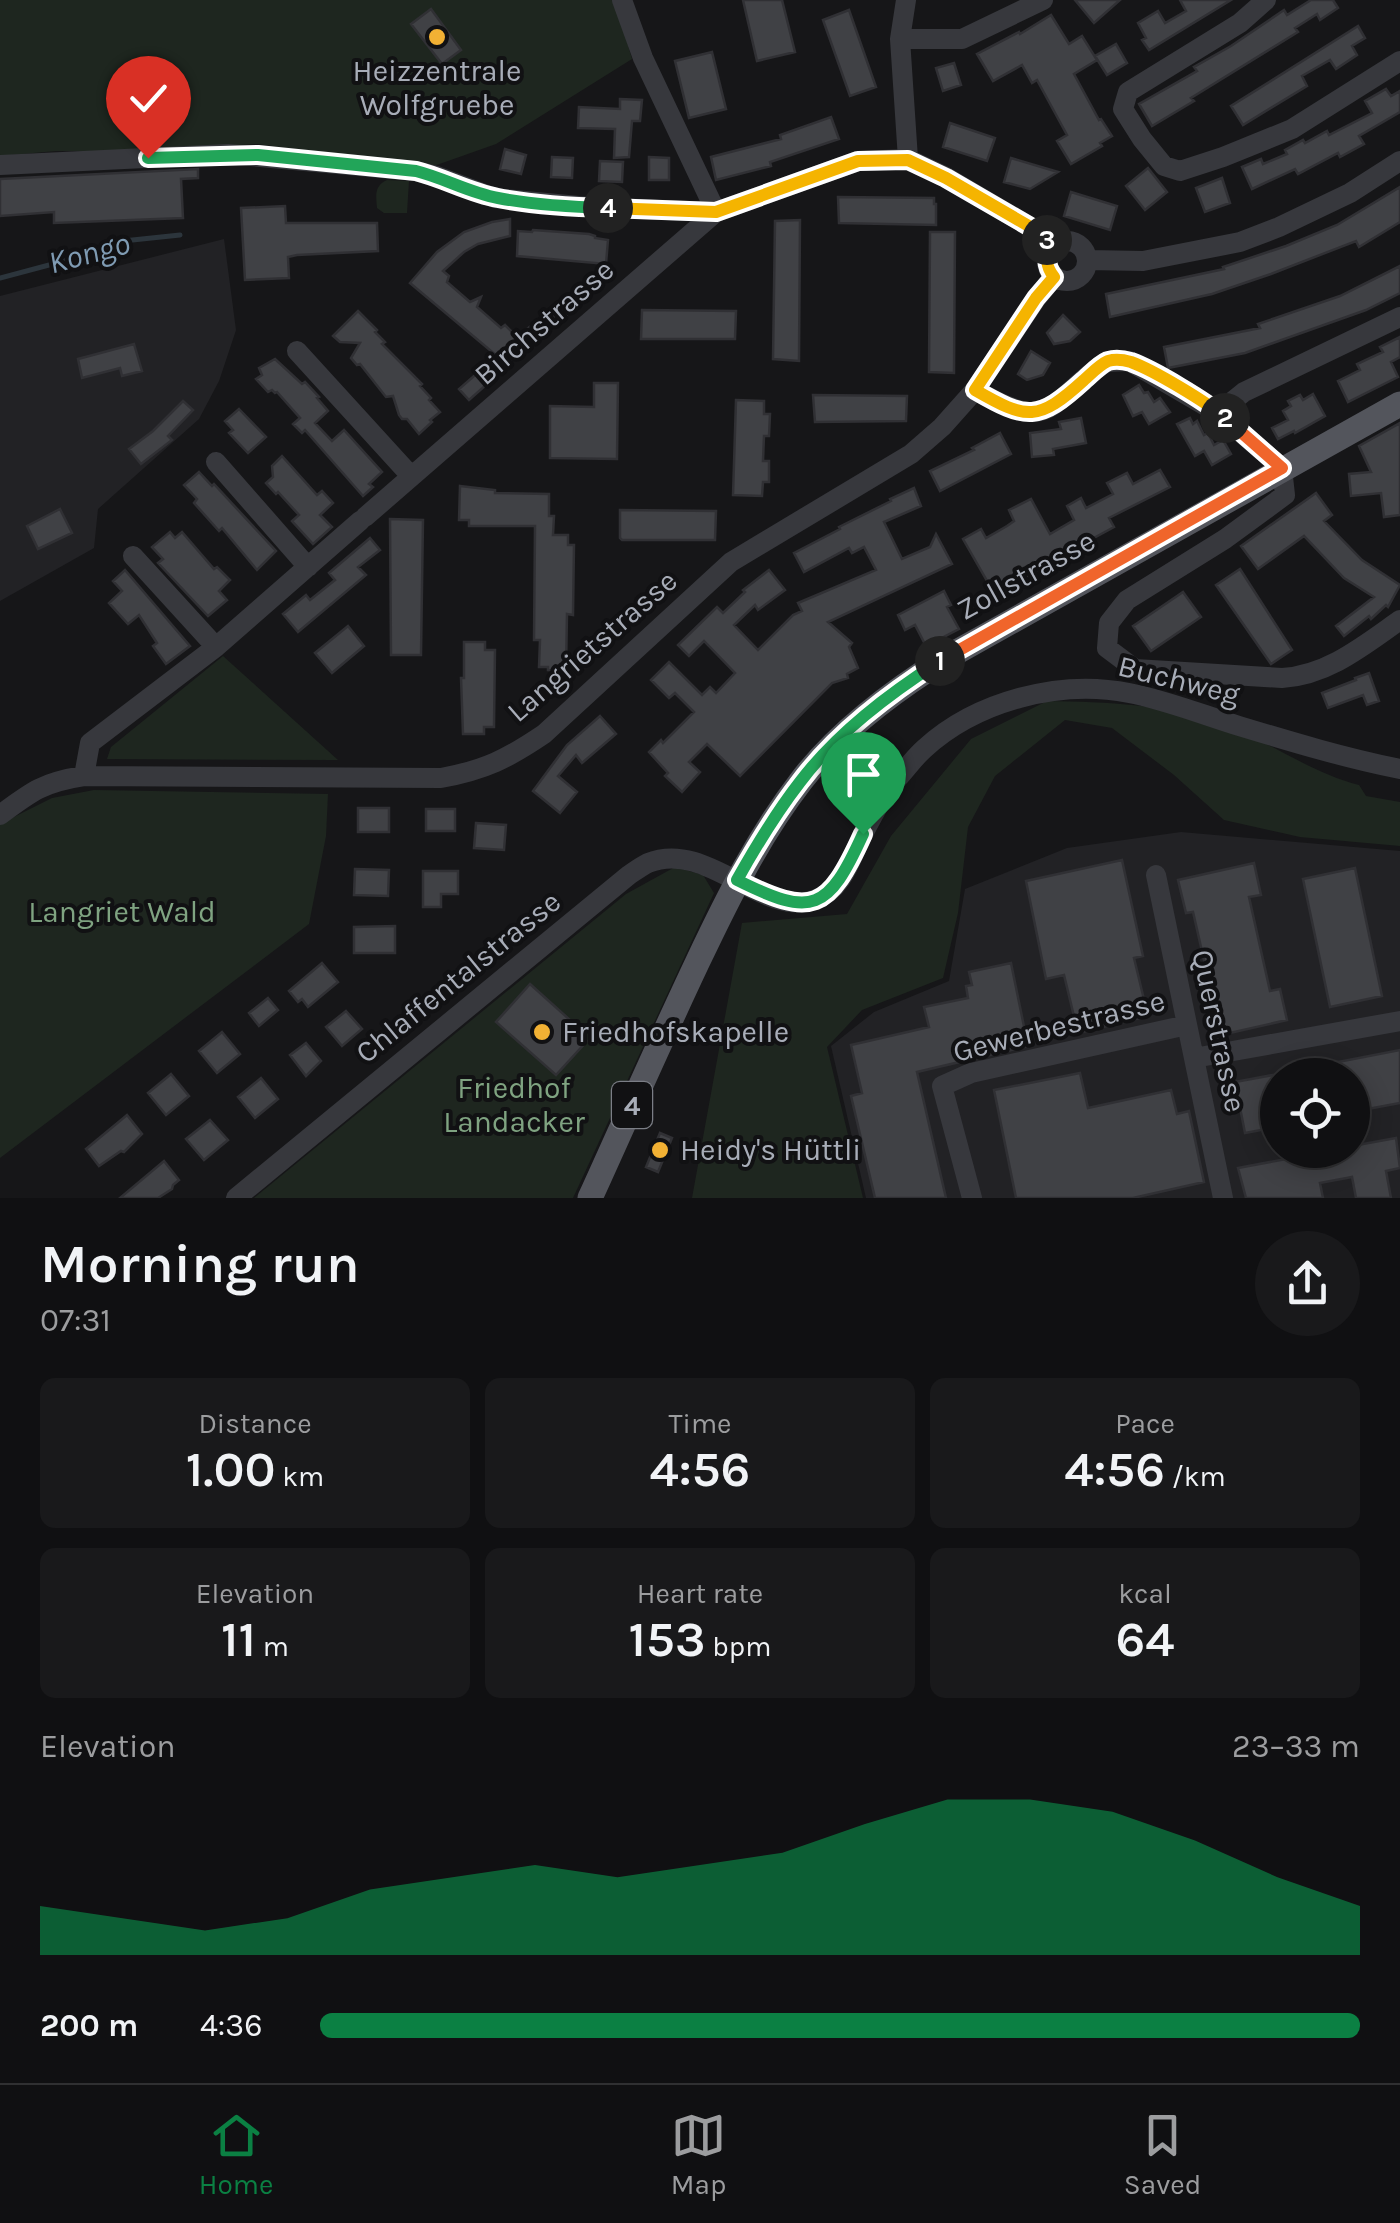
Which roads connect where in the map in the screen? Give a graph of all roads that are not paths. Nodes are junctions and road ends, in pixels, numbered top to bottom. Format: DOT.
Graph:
graph roads {
  1 [pos="622,0"];
  2 [pos="906,0"];
  3 [pos="1043,0"];
  4 [pos="1266,0"];
  5 [pos="900,39"];
  6 [pos="1400,61"];
  7 [pos="908,160"];
  8 [pos="1400,161"];
  9 [pos="0,164"];
  10 [pos="716,212"];
  11 [pos="1052,247"];
  12 [pos="1088,260"];
  13 [pos="1054,277"];
  14 [pos="1400,317"];
  15 [pos="297,352"];
  16 [pos="975,390"];
  17 [pos="1400,404"];
  18 [pos="1218,412"];
  19 [pos="216,462"];
  20 [pos="1282,468"];
  21 [pos="411,476"];
  22 [pos="132,556"];
  23 [pos="308,567"];
  24 [pos="1400,620"];
  25 [pos="216,647"];
  26 [pos="1400,769"];
  27 [pos="84,776"];
  28 [pos="0,815"];
  29 [pos="1156,875"];
  30 [pos="737,880"];
  31 [pos="1400,1021"];
  32 [pos="1187,1025"];
  33 [pos="1194,1058"];
  34 [pos="236,1198"];
  35 [pos="590,1198"];
  36 [pos="972,1198"];
  37 [pos="1222,1198"];
  1 -- 10 [label="street"];
  2 -- 5 [label="street"];
  3 -- 5 [label="street"];
  4 -- 6 [label="street"];
  5 -- 7 [label="street"];
  7 -- 10 [label="street"];
  7 -- 11 [label="street"];
  8 -- 12 [label="street"];
  9 -- 10 [label="street"];
  10 -- 21 [label="street, Birchstrasse"];
  11 -- 12 [label="street"];
  11 -- 13 [label="street"];
  12 -- 13 [label="street"];
  13 -- 16 [label="street, Langrietstrasse"];
  14 -- 18 [label="street"];
  15 -- 21 [label="street"];
  16 -- 18 [label="street"];
  16 -- 27 [label="street, Langrietstrasse"];
  17 -- 20 [label="main road, Zollstrasse / 4"];
  18 -- 20 [label="street"];
  19 -- 23 [label="street"];
  20 -- 24 [label="street"];
  20 -- 30 [label="main road, Zollstrasse / 4"];
  21 -- 23 [label="street, Birchstrasse"];
  22 -- 25 [label="street"];
  23 -- 25 [label="street, Birchstrasse"];
  25 -- 27 [label="street, Birchstrasse"];
  26 -- 30 [label="street, Buchweg"];
  27 -- 28 [label="street, Langrietstrasse"];
  29 -- 32 [label="street, Querstrasse"];
  30 -- 34 [label="street, Chlaffentalstrasse"];
  30 -- 35 [label="main road, Zollstrasse / 4"];
  31 -- 33 [label="street"];
  32 -- 33 [label="street, Querstrasse"];
  32 -- 36 [label="street, Gewerbestrasse"];
  33 -- 37 [label="street, Querstrasse"];
}
